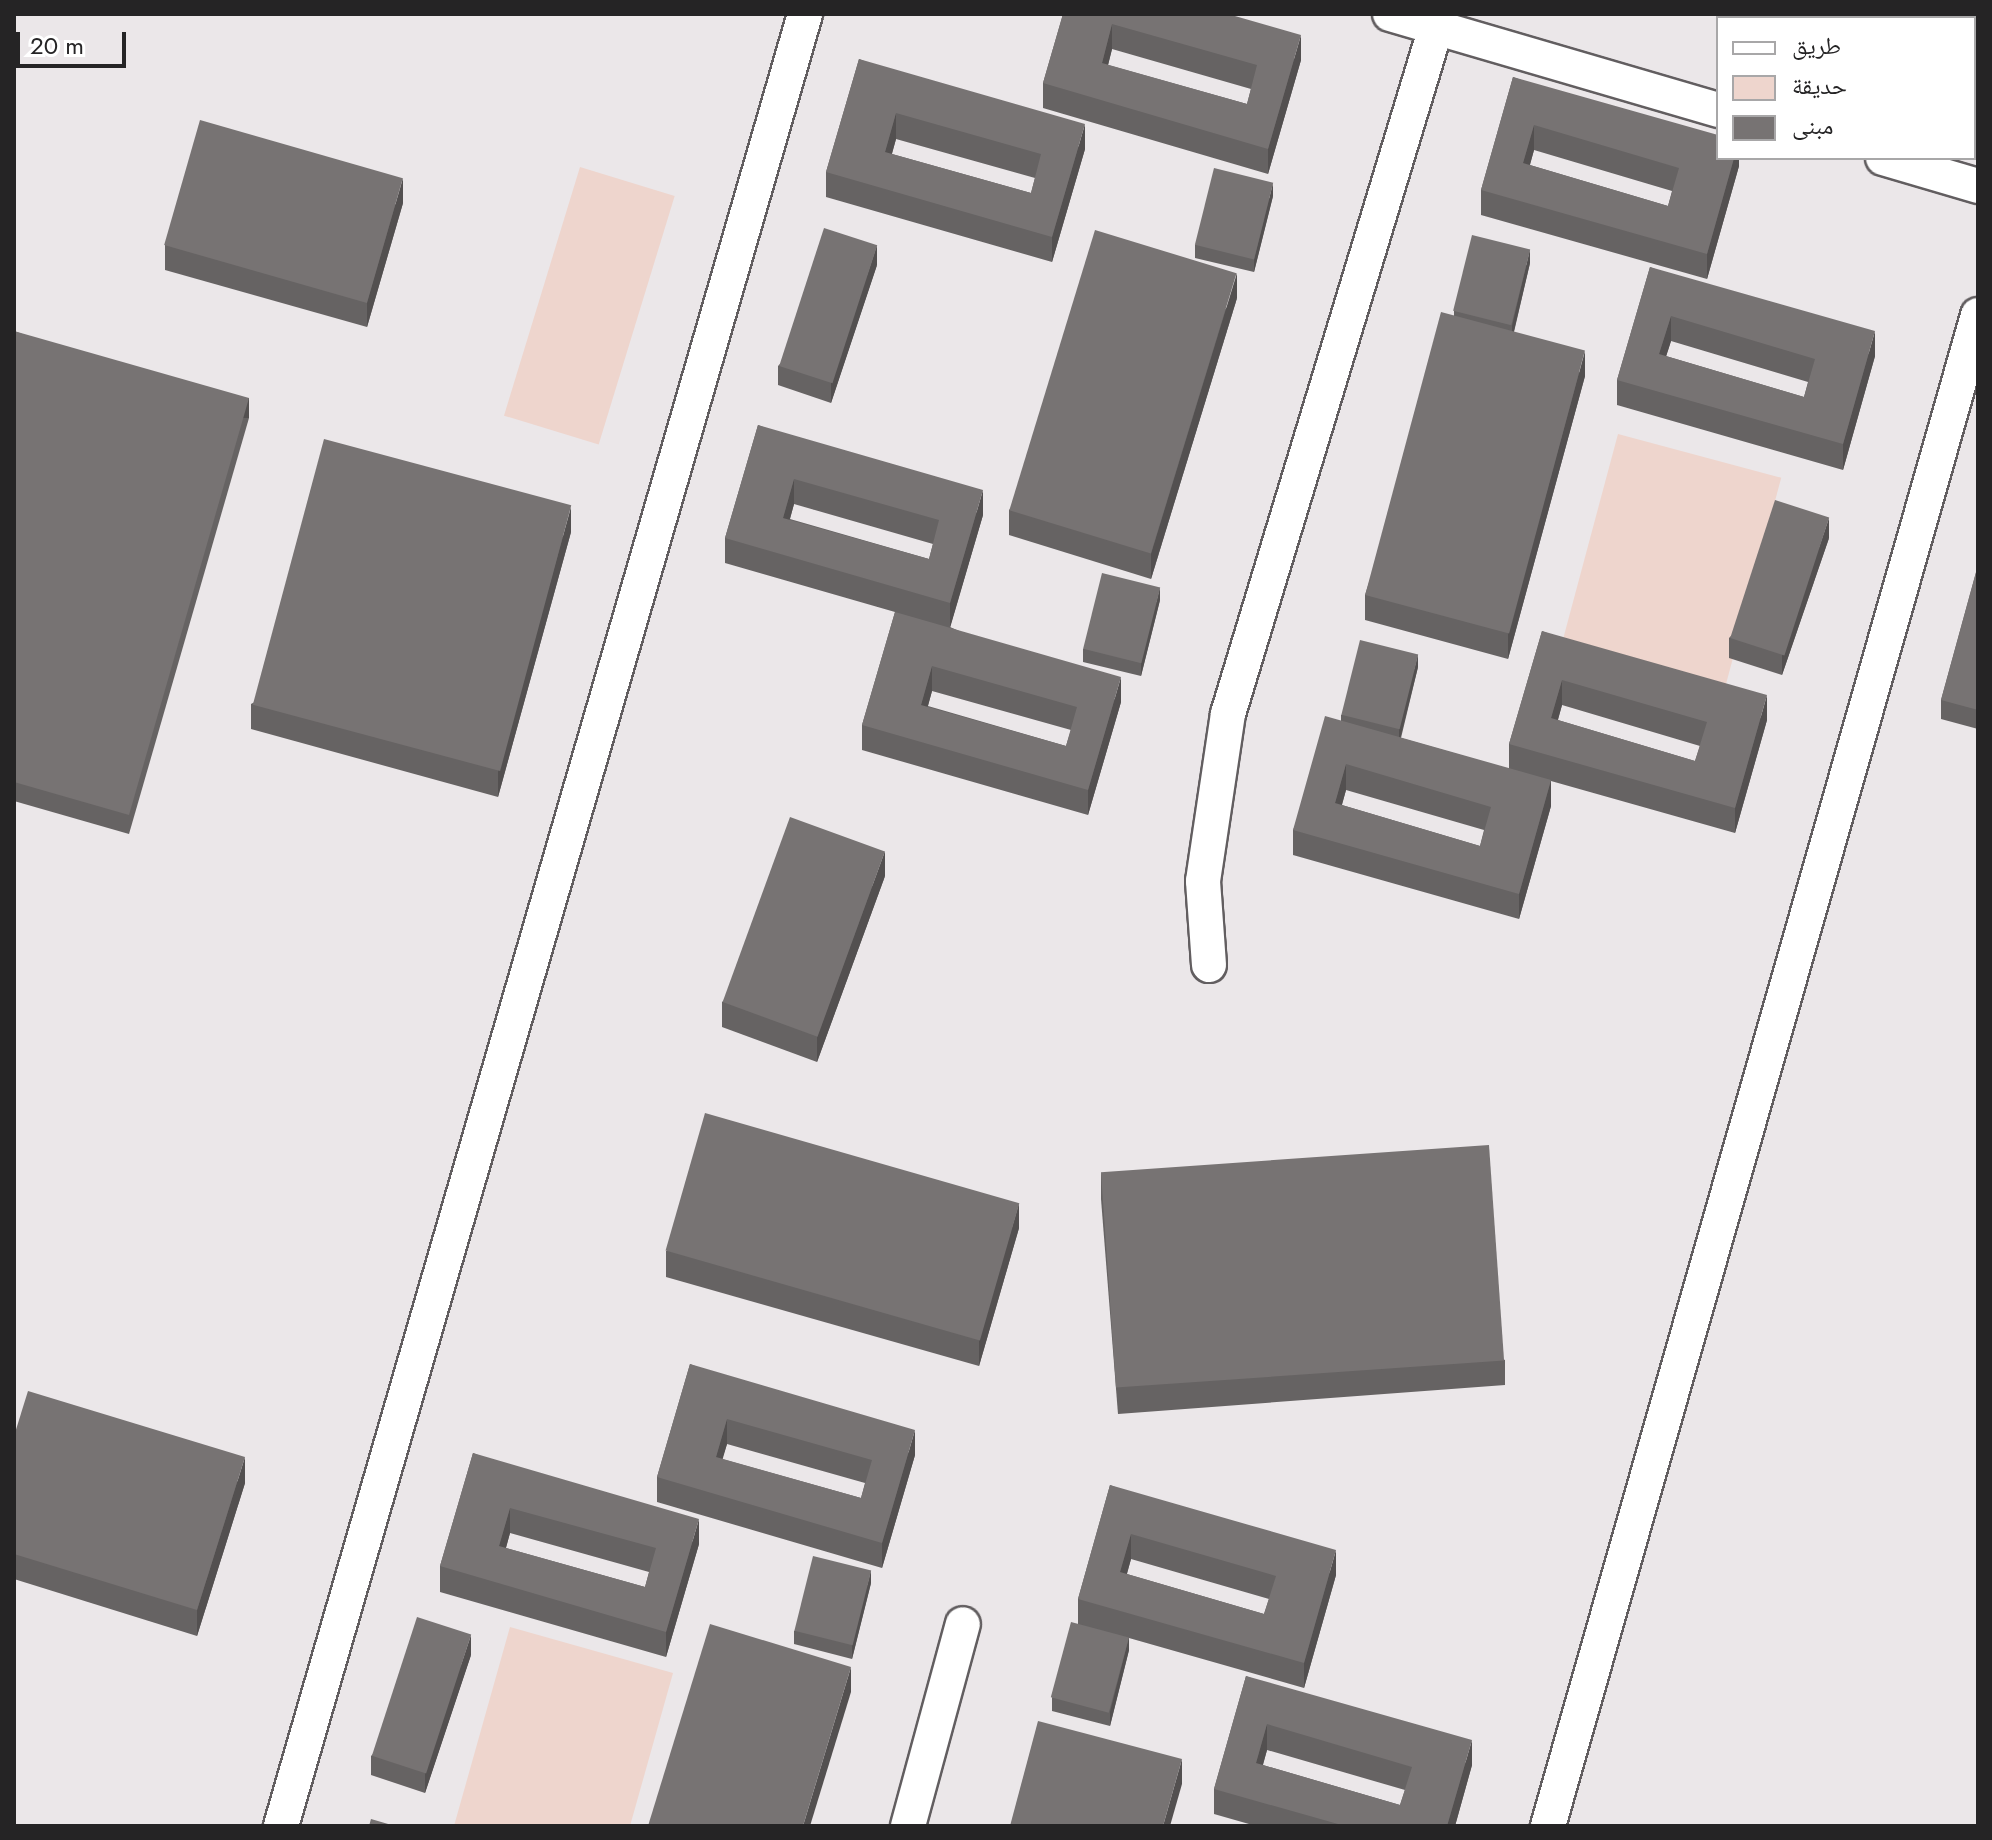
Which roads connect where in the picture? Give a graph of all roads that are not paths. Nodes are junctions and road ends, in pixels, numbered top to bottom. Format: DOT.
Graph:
graph roads {
  1 [pos="805,14"];
  2 [pos="1390,14"];
  3 [pos="1438,21"];
  4 [pos="1716,109"];
  5 [pos="1890,160"];
  6 [pos="1978,186"];
  7 [pos="1978,315"];
  8 [pos="1209,965"];
  9 [pos="963,1624"];
  10 [pos="281,1826"];
  11 [pos="908,1826"];
  12 [pos="1548,1826"];
  1 -- 10 [label="street"];
  2 -- 3 [label="street"];
  3 -- 4 [label="street"];
  3 -- 8 [label="street"];
  5 -- 6 [label="street"];
  7 -- 12 [label="street"];
  9 -- 11 [label="street"];
}
